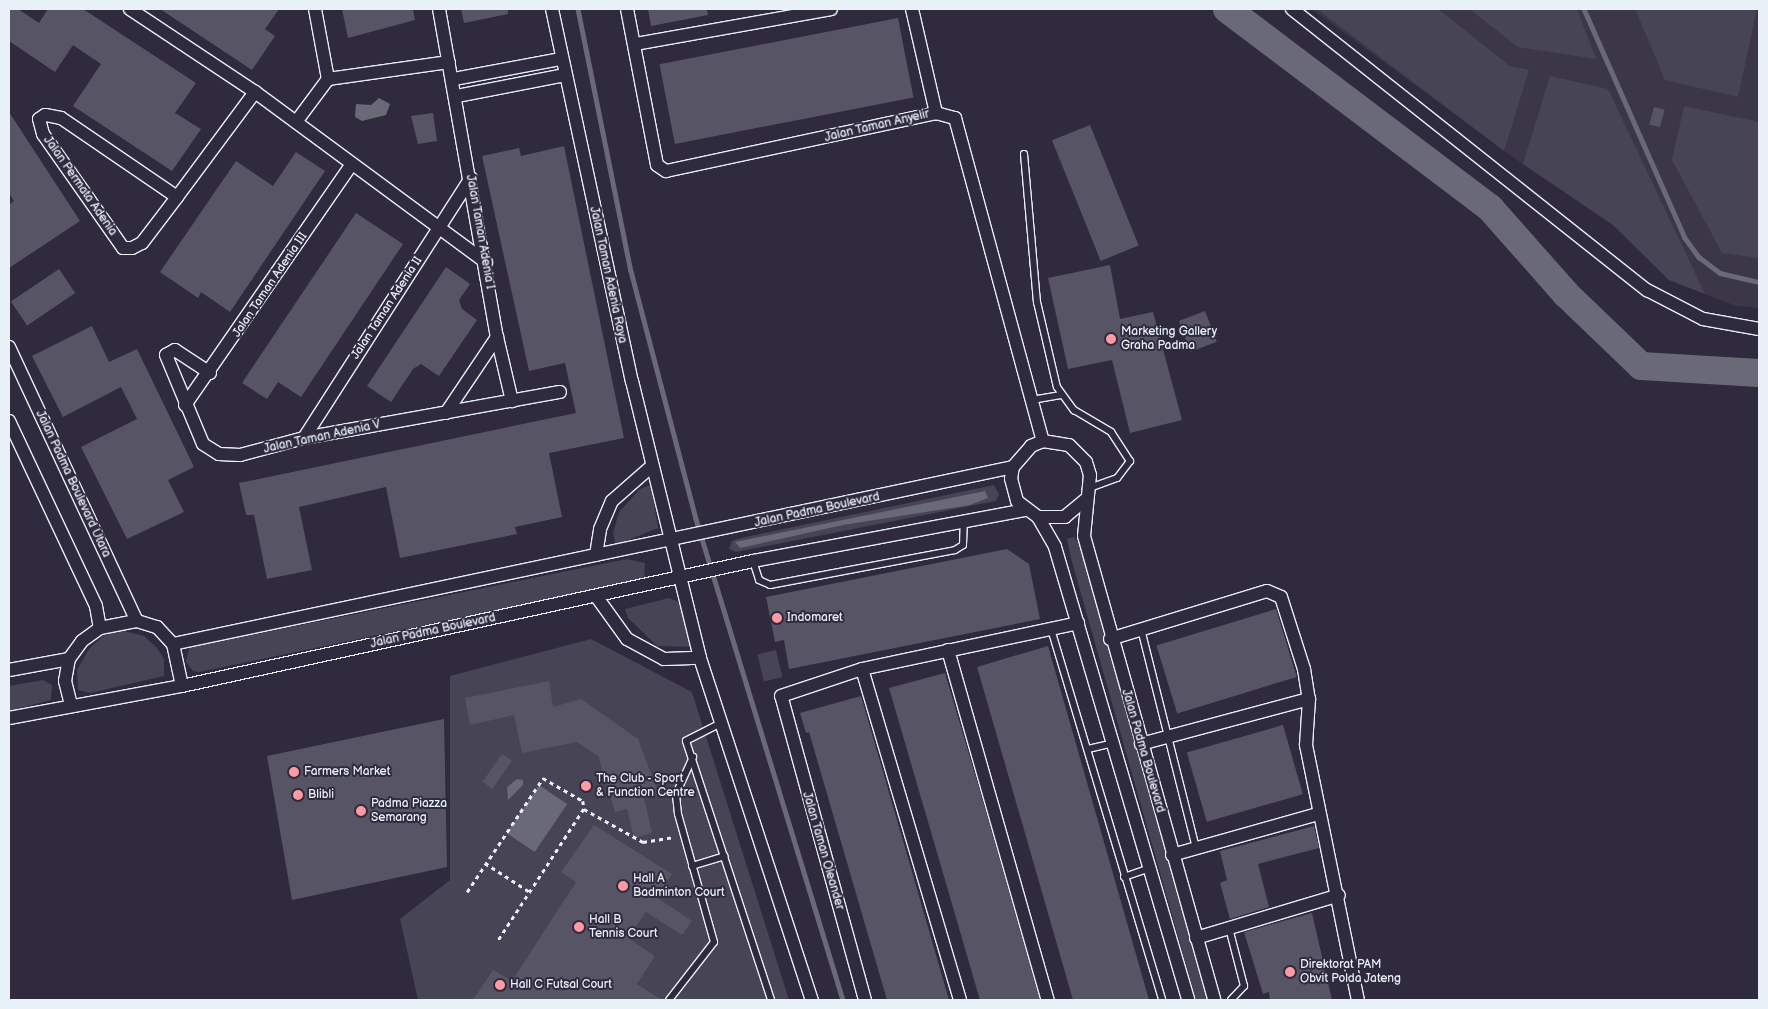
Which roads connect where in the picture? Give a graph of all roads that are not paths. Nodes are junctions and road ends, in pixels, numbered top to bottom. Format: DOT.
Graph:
graph roads {
  1 [pos="130,9"];
  2 [pos="315,9"];
  3 [pos="439,9"];
  4 [pos="552,9"];
  5 [pos="627,9"];
  6 [pos="831,9"];
  7 [pos="912,9"];
  8 [pos="1292,9"];
  9 [pos="635,44"];
  10 [pos="561,59"];
  11 [pos="449,62"];
  12 [pos="565,75"];
  13 [pos="328,79"];
  14 [pos="454,79"];
  15 [pos="255,92"];
  16 [pos="457,96"];
  17 [pos="936,113"];
  18 [pos="296,122"];
  19 [pos="1024,154"];
  20 [pos="352,164"];
  21 [pos="471,178"];
  22 [pos="178,197"];
  23 [pos="439,226"];
  24 [pos="486,262"];
  25 [pos="1759,329"];
  26 [pos="497,337"];
  27 [pos="9,347"];
  28 [pos="210,373"];
  29 [pos="560,392"];
  30 [pos="1060,395"];
  31 [pos="1032,400"];
  32 [pos="512,401"];
  33 [pos="185,405"];
  34 [pos="446,413"];
  35 [pos="9,421"];
  36 [pos="304,438"];
  37 [pos="1044,441"];
  38 [pos="652,466"];
  39 [pos="1014,467"];
  40 [pos="1087,494"];
  41 [pos="1025,510"];
  42 [pos="1038,518"];
  43 [pos="964,521"];
  44 [pos="675,538"];
  45 [pos="596,555"];
  46 [pos="750,562"];
  47 [pos="683,576"];
  48 [pos="596,596"];
  49 [pos="137,621"];
  50 [pos="1078,623"];
  51 [pos="100,628"];
  52 [pos="1051,629"];
  53 [pos="1141,629"];
  54 [pos="1110,639"];
  55 [pos="173,644"];
  56 [pos="948,650"];
  57 [pos="700,658"];
  58 [pos="69,659"];
  59 [pos="862,669"];
  60 [pos="9,670"];
  61 [pos="182,686"];
  62 [pos="1309,698"];
  63 [pos="71,705"];
  64 [pos="9,718"];
  65 [pos="719,724"];
  66 [pos="1167,737"];
  67 [pos="1113,742"];
  68 [pos="1141,744"];
  69 [pos="1088,749"];
  70 [pos="693,758"];
  71 [pos="1318,814"];
  72 [pos="1196,848"];
  73 [pos="1172,855"];
  74 [pos="725,856"];
  75 [pos="692,866"];
  76 [pos="1150,868"];
  77 [pos="1124,877"];
  78 [pos="1339,895"];
  79 [pos="1229,928"];
  80 [pos="1196,938"];
  81 [pos="669,1000"];
  82 [pos="771,1000"];
  83 [pos="812,1000"];
  84 [pos="865,1000"];
  85 [pos="960,1000"];
  86 [pos="1048,1000"];
  87 [pos="1162,1000"];
  88 [pos="1188,1000"];
  89 [pos="1214,1000"];
  90 [pos="1231,1000"];
  91 [pos="1358,1000"];
  1 -- 15 [label="street"];
  2 -- 13 [label="street"];
  3 -- 11 [label="street, Jalan Taman Adenia I"];
  4 -- 10 [label="street, Jalan Taman Adenia Raya"];
  5 -- 9 [label="street, Jalan Taman Anyelir"];
  6 -- 9 [label="street"];
  7 -- 17 [label="street"];
  8 -- 25 [label="street"];
  9 -- 17 [label="street, Jalan Taman Anyelir"];
  10 -- 12 [label="street, Jalan Taman Adenia Raya"];
  10 -- 14 [label="street"];
  11 -- 13 [label="street"];
  11 -- 14 [label="street, Jalan Taman Adenia I"];
  12 -- 16 [label="street"];
  12 -- 38 [label="street, Jalan Taman Adenia Raya"];
  13 -- 18 [label="street"];
  14 -- 16 [label="street, Jalan Taman Adenia I"];
  15 -- 18 [label="street"];
  15 -- 22 [label="street, Jalan Permata Adenia"];
  16 -- 21 [label="street, Jalan Taman Adenia I"];
  17 -- 31 [label="street, Jalan Taman Anyelir"];
  18 -- 20 [label="street"];
  19 -- 30 [label="lane"];
  20 -- 23 [label="street"];
  20 -- 28 [label="street, Jalan Taman Adenia III"];
  21 -- 23 [label="street, Jalan Taman Adenia II"];
  21 -- 24 [label="street, Jalan Taman Adenia I"];
  22 -- 22 [label="street, Jalan Permata Adenia"];
  23 -- 24 [label="street"];
  23 -- 36 [label="street, Jalan Taman Adenia II"];
  24 -- 26 [label="street, Jalan Taman Adenia I"];
  26 -- 32 [label="street, Jalan Taman Adenia I"];
  26 -- 34 [label="street"];
  27 -- 49 [label="street, Jalan Padma Boulevard Utara"];
  28 -- 33 [label="street, Jalan Taman Adenia III"];
  28 -- 33 [label="street, Jalan Taman Adenia V"];
  29 -- 32 [label="street, Jalan Taman Adenia V"];
  30 -- 31 [label="lane"];
  30 -- 40 [label="lane"];
  31 -- 37 [label="street, Jalan Taman Anyelir"];
  32 -- 34 [label="street, Jalan Taman Adenia V"];
  33 -- 36 [label="street, Jalan Taman Adenia V"];
  34 -- 36 [label="street, Jalan Taman Adenia V"];
  35 -- 51 [label="street"];
  37 -- 39 [label="street"];
  37 -- 40 [label="street"];
  38 -- 44 [label="street, Jalan Taman Adenia Raya"];
  38 -- 45 [label="street"];
  39 -- 41 [label="street"];
  39 -- 44 [label="street, Jalan Padma Boulevard"];
  40 -- 42 [label="street"];
  40 -- 54 [label="street, Jalan Padma Boulevard"];
  41 -- 42 [label="street"];
  41 -- 43 [label="street"];
  42 -- 50 [label="street"];
  43 -- 46 [label="street"];
  43 -- 46 [label="lane"];
  44 -- 45 [label="street"];
  44 -- 47 [label="street, Jalan Taman Adenia Raya"];
  45 -- 55 [label="street"];
  46 -- 47 [label="street, Jalan Padma Boulevard"];
  47 -- 48 [label="street, Jalan Padma Boulevard"];
  47 -- 57 [label="street, Jalan Taman Adenia Raya"];
  48 -- 57 [label="street"];
  48 -- 61 [label="street, Jalan Padma Boulevard"];
  49 -- 51 [label="street"];
  49 -- 55 [label="street"];
  50 -- 52 [label="street"];
  50 -- 67 [label="street"];
  51 -- 58 [label="street"];
  52 -- 56 [label="street"];
  52 -- 69 [label="lane"];
  53 -- 54 [label="street"];
  53 -- 62 [label="street"];
  53 -- 66 [label="lane"];
  54 -- 68 [label="street, Jalan Padma Boulevard"];
  55 -- 61 [label="street"];
  56 -- 59 [label="street"];
  56 -- 86 [label="street"];
  57 -- 65 [label="street, Jalan Taman Adenia Raya"];
  58 -- 60 [label="street"];
  58 -- 63 [label="street"];
  59 -- 84 [label="street, Jalan Taman Oleander"];
  59 -- 85 [label="street"];
  61 -- 63 [label="street, Jalan Padma Boulevard"];
  62 -- 66 [label="street"];
  62 -- 71 [label="street"];
  63 -- 64 [label="street"];
  65 -- 70 [label="lane"];
  65 -- 83 [label="street, Jalan Taman Adenia Raya"];
  66 -- 68 [label="street"];
  66 -- 72 [label="lane"];
  67 -- 69 [label="lane"];
  67 -- 76 [label="street"];
  68 -- 73 [label="street, Jalan Padma Boulevard"];
  69 -- 77 [label="lane"];
  70 -- 74 [label="lane"];
  70 -- 75 [label="lane"];
  71 -- 72 [label="street"];
  71 -- 78 [label="street"];
  72 -- 73 [label="street"];
  73 -- 80 [label="street, Jalan Padma Boulevard"];
  74 -- 75 [label="lane"];
  74 -- 82 [label="lane"];
  75 -- 81 [label="lane"];
  76 -- 77 [label="lane"];
  76 -- 88 [label="street"];
  77 -- 87 [label="lane"];
  78 -- 79 [label="street"];
  78 -- 91 [label="street"];
  79 -- 80 [label="street"];
  79 -- 90 [label="lane"];
  80 -- 89 [label="street, Jalan Padma Boulevard"];
}
